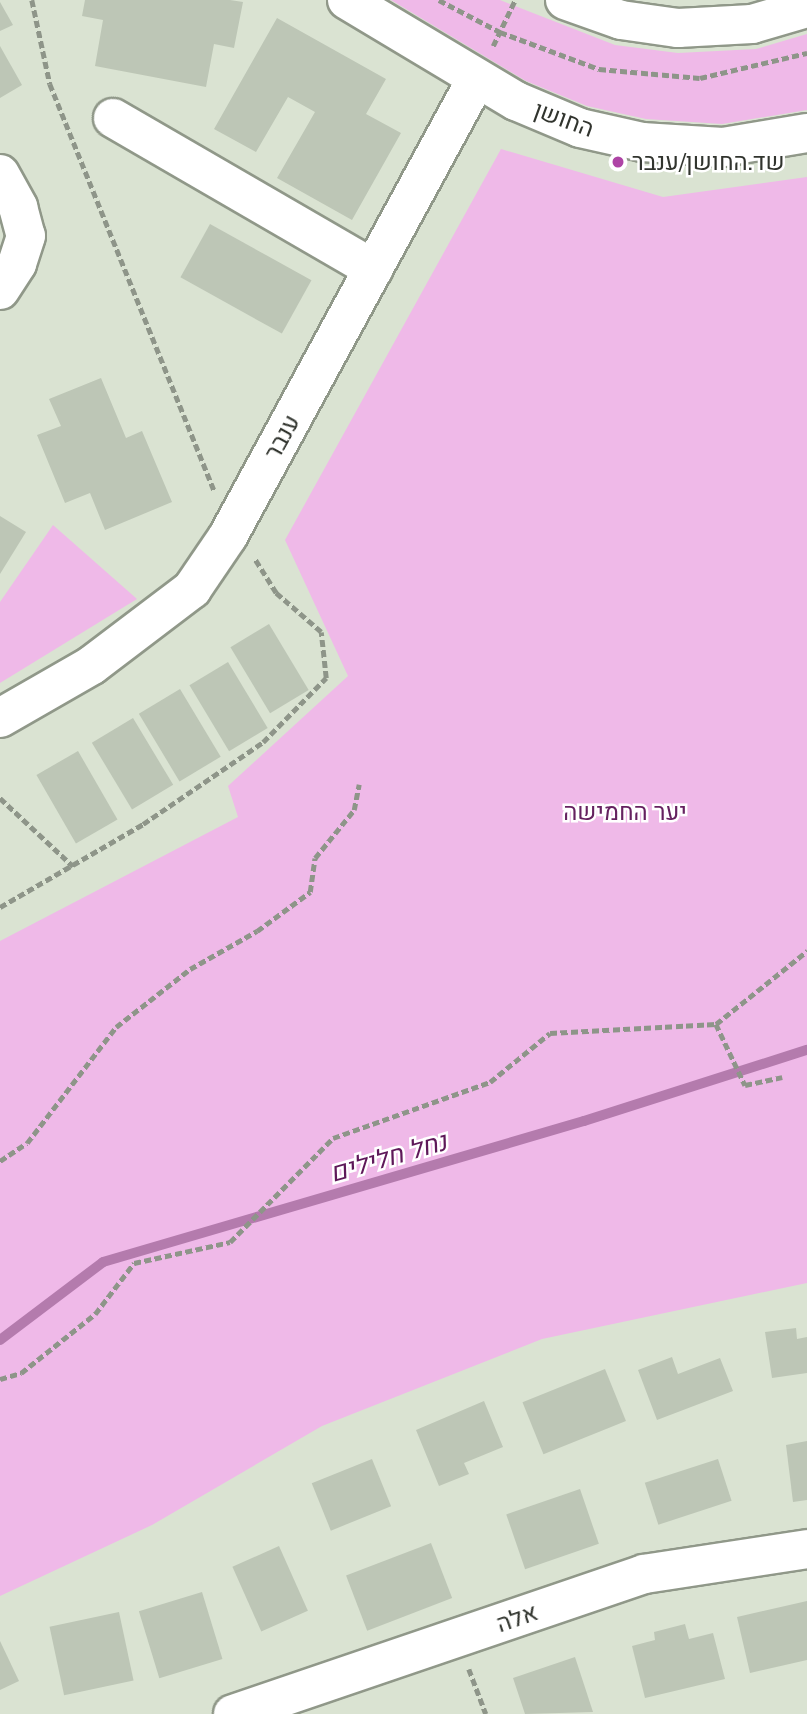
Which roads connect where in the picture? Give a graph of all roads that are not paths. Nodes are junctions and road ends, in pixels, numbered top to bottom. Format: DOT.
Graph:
graph roads {
  1 [pos="347,0"];
  2 [pos="565,0"];
  3 [pos="807,8"];
  4 [pos="477,78"];
  5 [pos="113,118"];
  6 [pos="807,133"];
  7 [pos="0,174"];
  8 [pos="373,269"];
  9 [pos="0,290"];
  10 [pos="0,718"];
  11 [pos="807,1549"];
  12 [pos="233,1714"];
  1 -- 4 [label="street, החושן"];
  2 -- 3 [label="street"];
  4 -- 6 [label="street, החושן"];
  4 -- 8 [label="street, ענבר"];
  5 -- 8 [label="street"];
  7 -- 9 [label="street"];
  8 -- 10 [label="street, ענבר"];
  11 -- 12 [label="street, אלה"];
}
